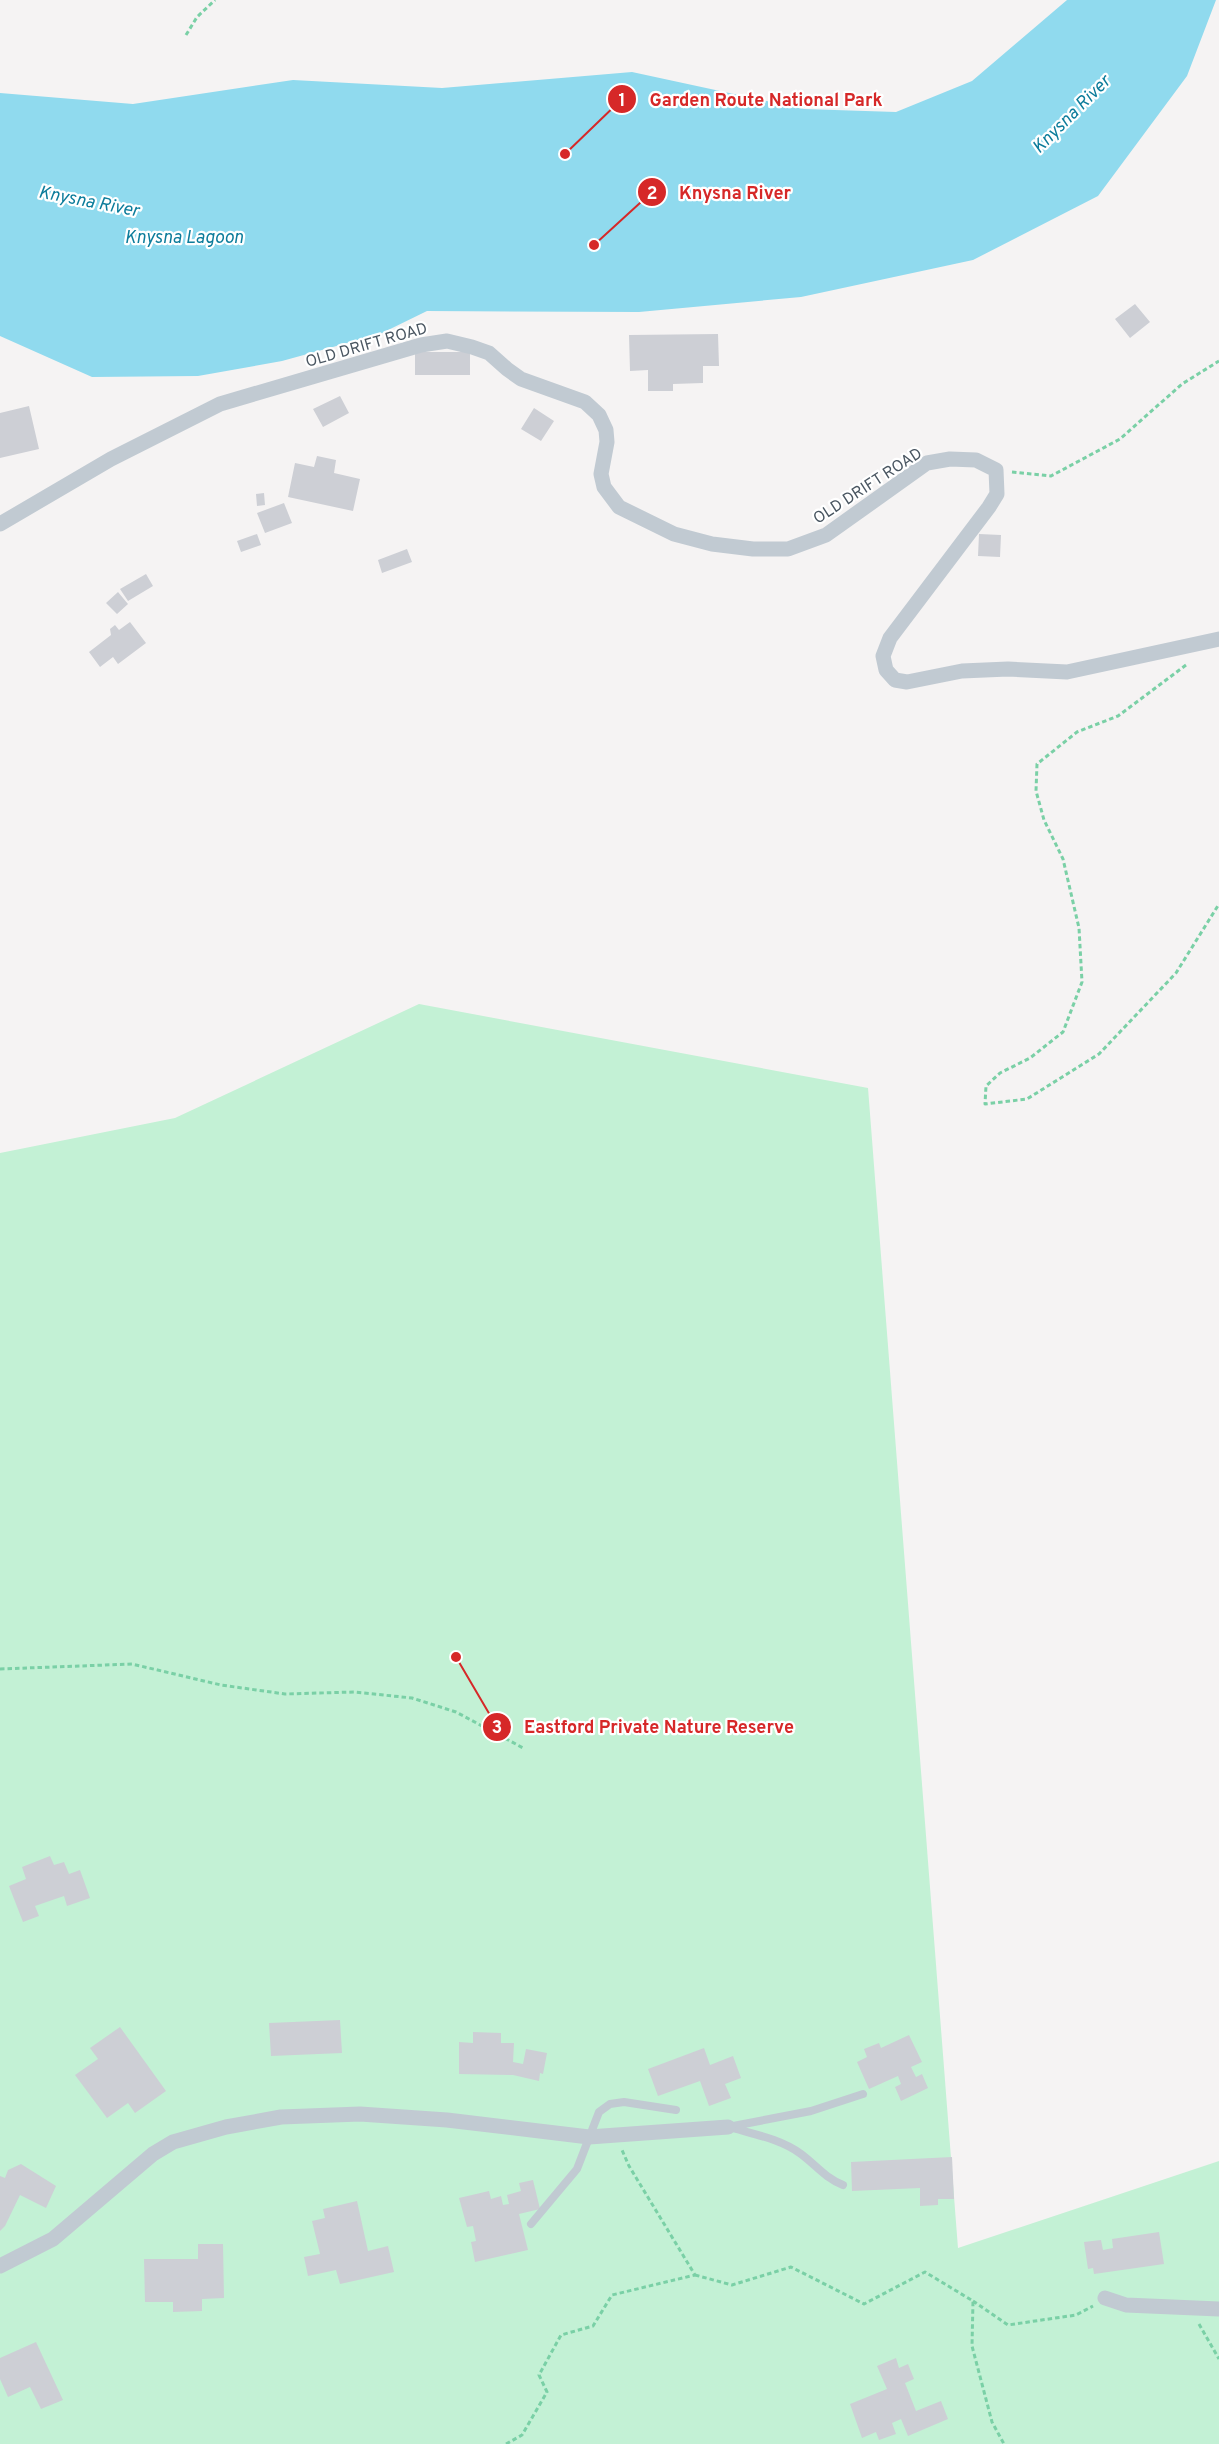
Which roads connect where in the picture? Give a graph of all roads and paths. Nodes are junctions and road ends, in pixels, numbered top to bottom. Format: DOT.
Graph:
graph roads {
  1 [pos="215,0"];
  2 [pos="186,35"];
  3 [pos="1219,361"];
  4 [pos="996,470"];
  5 [pos="0,524"];
  6 [pos="1219,639"];
  7 [pos="1194,658"];
  8 [pos="1219,904"];
  9 [pos="0,1669"];
  10 [pos="525,1749"];
  11 [pos="863,2094"];
  12 [pos="676,2110"];
  13 [pos="728,2127"];
  14 [pos="590,2136"];
  15 [pos="616,2136"];
  16 [pos="843,2185"];
  17 [pos="531,2224"];
  18 [pos="0,2266"];
  19 [pos="695,2275"];
  20 [pos="1105,2298"];
  21 [pos="973,2301"];
  22 [pos="1188,2307"];
  23 [pos="1219,2308"];
  24 [pos="1219,2359"];
  25 [pos="506,2444"];
  26 [pos="1004,2444"];
  1 -- 2 [label="path"];
  3 -- 4 [label="path"];
  4 -- 5 [label="street, OLD DRIFT ROAD"];
  4 -- 6 [label="street"];
  7 -- 8 [label="path"];
  9 -- 10 [label="path"];
  11 -- 13 [label="lane"];
  12 -- 14 [label="lane"];
  13 -- 15 [label="street"];
  13 -- 16 [label="lane"];
  14 -- 15 [label="street"];
  14 -- 17 [label="lane"];
  14 -- 18 [label="street"];
  15 -- 19 [label="path"];
  19 -- 21 [label="path"];
  19 -- 25 [label="path"];
  20 -- 21 [label="path"];
  20 -- 22 [label="street"];
  21 -- 26 [label="path"];
  22 -- 23 [label="street"];
  22 -- 24 [label="path"];
}
